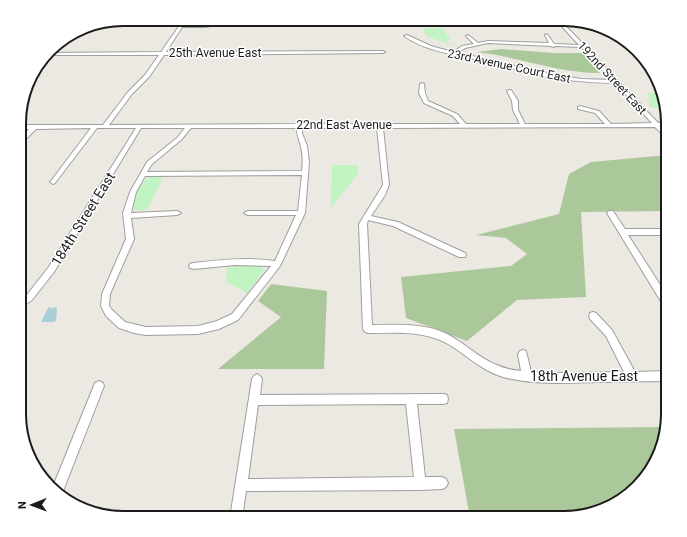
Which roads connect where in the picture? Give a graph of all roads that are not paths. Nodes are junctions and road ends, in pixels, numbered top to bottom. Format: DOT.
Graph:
graph roads {
  1 [pos="181,26"];
  2 [pos="564,26"];
  3 [pos="547,35"];
  4 [pos="406,36"];
  5 [pos="468,36"];
  6 [pos="477,44"];
  7 [pos="553,46"];
  8 [pos="582,46"];
  9 [pos="383,52"];
  10 [pos="163,53"];
  11 [pos="54,54"];
  12 [pos="452,54"];
  13 [pos="616,82"];
  14 [pos="422,84"];
  15 [pos="509,91"];
  16 [pos="580,108"];
  17 [pos="609,124"];
  18 [pos="300,125"];
  19 [pos="380,125"];
  20 [pos="464,125"];
  21 [pos="523,125"];
  22 [pos="656,125"];
  23 [pos="661,125"];
  24 [pos="96,126"];
  25 [pos="105,126"];
  26 [pos="140,126"];
  27 [pos="190,126"];
  28 [pos="26,127"];
  29 [pos="34,127"];
  30 [pos="661,130"];
  31 [pos="26,136"];
  32 [pos="304,173"];
  33 [pos="143,174"];
  34 [pos="53,182"];
  35 [pos="177,213"];
  36 [pos="248,213"];
  37 [pos="301,213"];
  38 [pos="611,214"];
  39 [pos="127,216"];
  40 [pos="366,217"];
  41 [pos="622,232"];
  42 [pos="661,232"];
  43 [pos="462,255"];
  44 [pos="277,264"];
  45 [pos="193,266"];
  46 [pos="661,294"];
  47 [pos="26,301"];
  48 [pos="593,316"];
  49 [pos="523,354"];
  50 [pos="527,376"];
  51 [pos="661,376"];
  52 [pos="632,377"];
  53 [pos="257,379"];
  54 [pos="100,386"];
  55 [pos="411,399"];
  56 [pos="443,399"];
  57 [pos="254,400"];
  58 [pos="442,483"];
  59 [pos="420,484"];
  60 [pos="241,485"];
  61 [pos="59,487"];
  62 [pos="237,511"];
  1 -- 10 [label="street"];
  2 -- 8 [label="street, 192nd Street East"];
  3 -- 7 [label="street"];
  4 -- 12 [label="street, 23rd Avenue Court East"];
  5 -- 6 [label="street"];
  6 -- 7 [label="street"];
  6 -- 12 [label="street"];
  7 -- 8 [label="street"];
  8 -- 13 [label="street, 192nd Street East"];
  9 -- 10 [label="street, 25th Avenue East"];
  10 -- 11 [label="street, 25th Avenue East"];
  10 -- 25 [label="street"];
  12 -- 13 [label="street, 23rd Avenue Court East"];
  13 -- 22 [label="street, 192nd Street East"];
  14 -- 20 [label="street"];
  15 -- 21 [label="street"];
  16 -- 17 [label="street"];
  17 -- 21 [label="street, 22nd East Avenue"];
  17 -- 22 [label="street, 22nd East Avenue"];
  18 -- 19 [label="street, 22nd East Avenue"];
  18 -- 27 [label="street, 22nd East Avenue"];
  18 -- 32 [label="street"];
  19 -- 20 [label="street, 22nd East Avenue"];
  19 -- 40 [label="street"];
  20 -- 21 [label="street, 22nd East Avenue"];
  22 -- 23 [label="street, 22nd East Avenue"];
  22 -- 30 [label="street, 192nd Street East"];
  24 -- 25 [label="street, 22nd East Avenue"];
  24 -- 29 [label="street, 22nd East Avenue"];
  24 -- 34 [label="street"];
  25 -- 26 [label="street, 22nd East Avenue"];
  26 -- 27 [label="street, 22nd East Avenue"];
  26 -- 47 [label="street, 184th Street East"];
  27 -- 33 [label="street"];
  28 -- 29 [label="street, 22nd East Avenue"];
  29 -- 31 [label="street"];
  32 -- 33 [label="street"];
  32 -- 37 [label="street"];
  33 -- 39 [label="street"];
  35 -- 39 [label="street"];
  36 -- 37 [label="street"];
  37 -- 44 [label="street"];
  38 -- 41 [label="street"];
  39 -- 44 [label="street"];
  40 -- 43 [label="street"];
  40 -- 50 [label="street, 18th Avenue East"];
  41 -- 42 [label="street"];
  41 -- 46 [label="street"];
  44 -- 45 [label="street"];
  48 -- 52 [label="street"];
  49 -- 50 [label="street"];
  50 -- 52 [label="street, 18th Avenue East"];
  51 -- 52 [label="street, 18th Avenue East"];
  53 -- 57 [label="street"];
  54 -- 61 [label="street"];
  55 -- 56 [label="street"];
  55 -- 57 [label="street"];
  55 -- 59 [label="street"];
  57 -- 60 [label="street"];
  58 -- 59 [label="street"];
  59 -- 60 [label="street"];
  60 -- 62 [label="street"];
}
